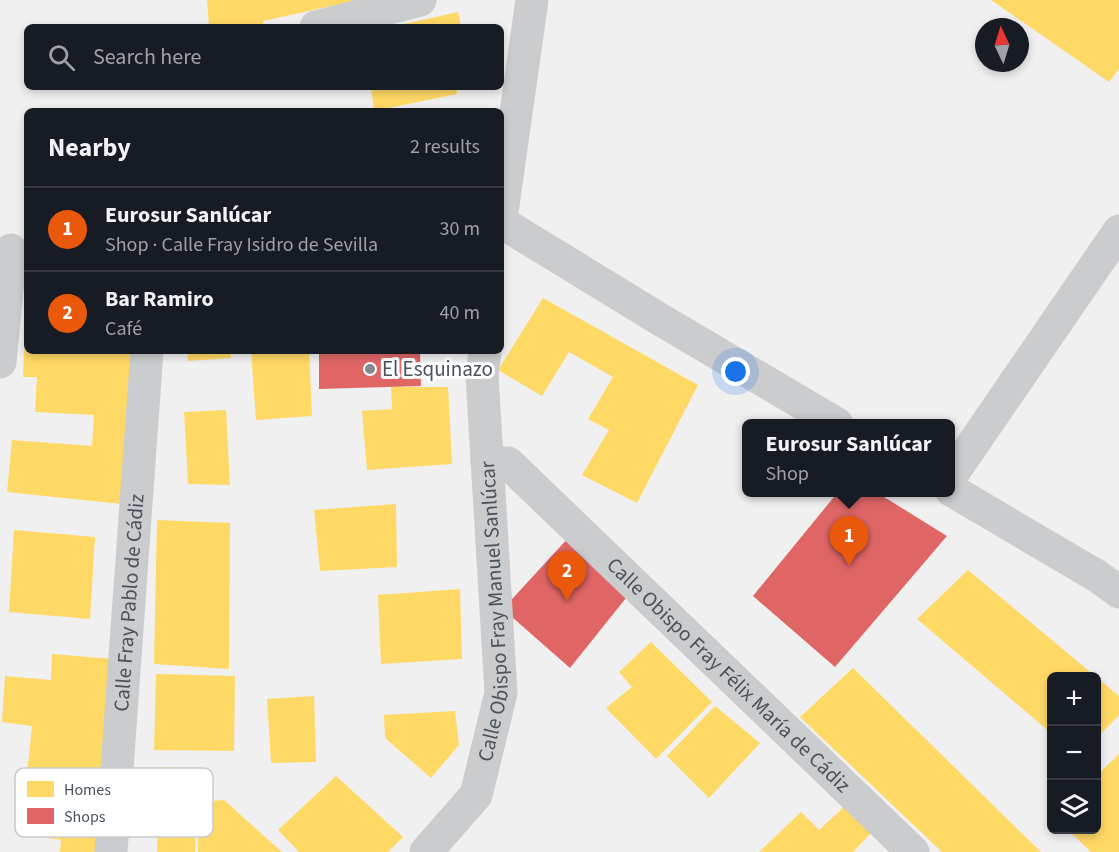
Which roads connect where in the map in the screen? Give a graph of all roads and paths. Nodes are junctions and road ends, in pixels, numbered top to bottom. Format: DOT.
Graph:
graph roads {
  1 [pos="420,0"];
  2 [pos="532,0"];
  3 [pos="328,24"];
  4 [pos="504,199"];
  5 [pos="504,222"];
  6 [pos="1119,231"];
  7 [pos="13,251"];
  8 [pos="147,354"];
  9 [pos="485,354"];
  10 [pos="0,362"];
  11 [pos="830,419"];
  12 [pos="487,463"];
  13 [pos="955,470"];
  14 [pos="955,492"];
  15 [pos="1119,592"];
  16 [pos="117,768"];
  17 [pos="112,837"];
  18 [pos="111,852"];
  19 [pos="426,852"];
  20 [pos="913,852"];
  1 -- 3 [label="street"];
  2 -- 4 [label="street"];
  5 -- 11 [label="street"];
  6 -- 13 [label="street"];
  7 -- 10 [label="street"];
  8 -- 16 [label="street, Calle Fray Pablo de Cádiz"];
  9 -- 12 [label="street, Calle Obispo Fray Manuel Sanlúcar"];
  12 -- 19 [label="street, Calle Obispo Fray Manuel Sanlúcar"];
  12 -- 20 [label="street, Calle Obispo Fray Félix María de Cádiz"];
  14 -- 15 [label="street"];
  17 -- 18 [label="street, Calle Fray Pablo de Cádiz"];
}
